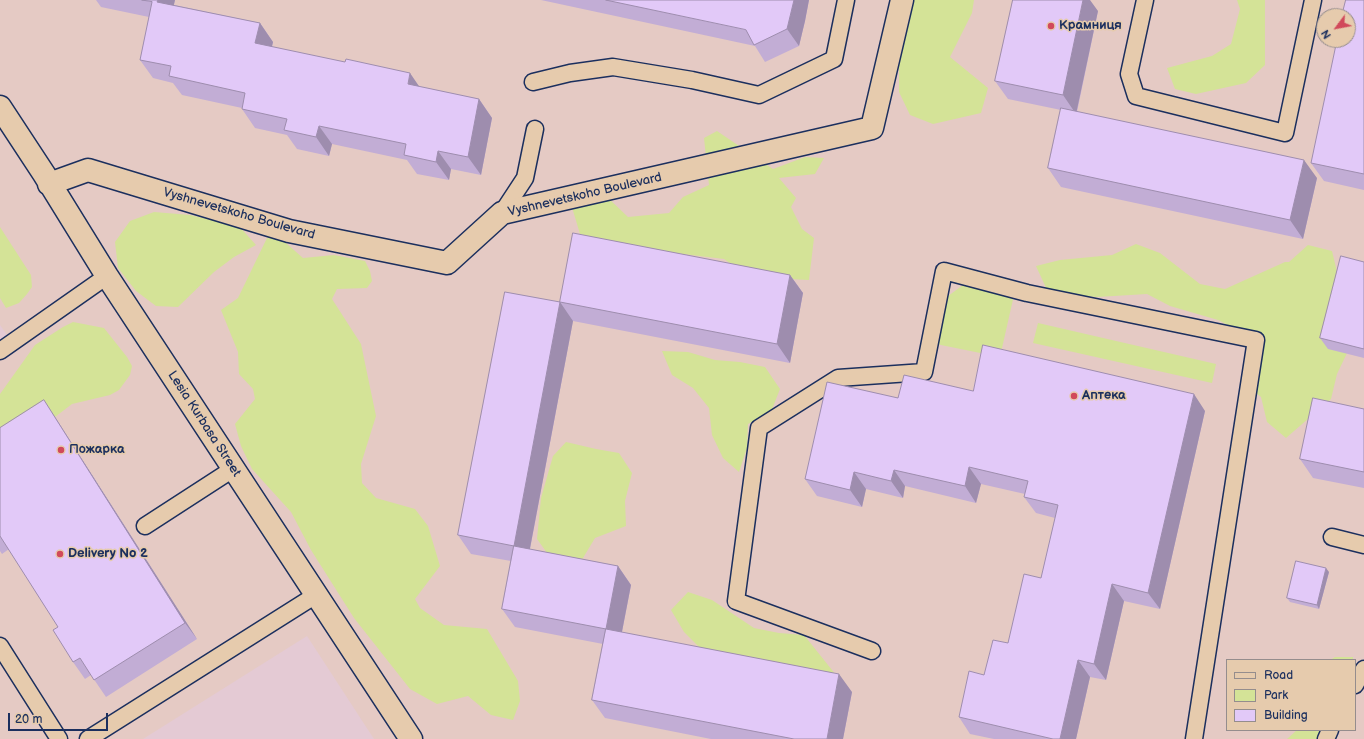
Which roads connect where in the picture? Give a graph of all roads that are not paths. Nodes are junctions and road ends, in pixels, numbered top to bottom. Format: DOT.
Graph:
graph roads {
  1 [pos="846,0"];
  2 [pos="902,0"];
  3 [pos="1145,0"];
  4 [pos="1313,0"];
  5 [pos="533,82"];
  6 [pos="0,107"];
  7 [pos="535,129"];
  8 [pos="50,184"];
  9 [pos="502,214"];
  10 [pos="107,276"];
  11 [pos="0,351"];
  12 [pos="233,469"];
  13 [pos="145,526"];
  14 [pos="1332,537"];
  15 [pos="1364,545"];
  16 [pos="316,595"];
  17 [pos="0,646"];
  18 [pos="872,651"];
  19 [pos="1364,669"];
  20 [pos="1356,684"];
  21 [pos="59,739"];
  22 [pos="88,739"];
  23 [pos="411,739"];
  24 [pos="1194,739"];
  1 -- 5 [label="lane"];
  2 -- 9 [label="street, Vyshnevetskoho Boulevard"];
  3 -- 4 [label="lane"];
  6 -- 8 [label="street, Lesia Kurbasa Street"];
  7 -- 9 [label="lane"];
  8 -- 9 [label="street, Vyshnevetskoho Boulevard"];
  8 -- 10 [label="street, Lesia Kurbasa Street"];
  10 -- 11 [label="lane"];
  10 -- 12 [label="street, Lesia Kurbasa Street"];
  12 -- 13 [label="lane"];
  12 -- 16 [label="street, Lesia Kurbasa Street"];
  14 -- 15 [label="lane"];
  16 -- 22 [label="lane"];
  16 -- 23 [label="street, Lesia Kurbasa Street"];
  17 -- 21 [label="lane"];
  18 -- 24 [label="lane"];
  19 -- 20 [label="lane"];
}
